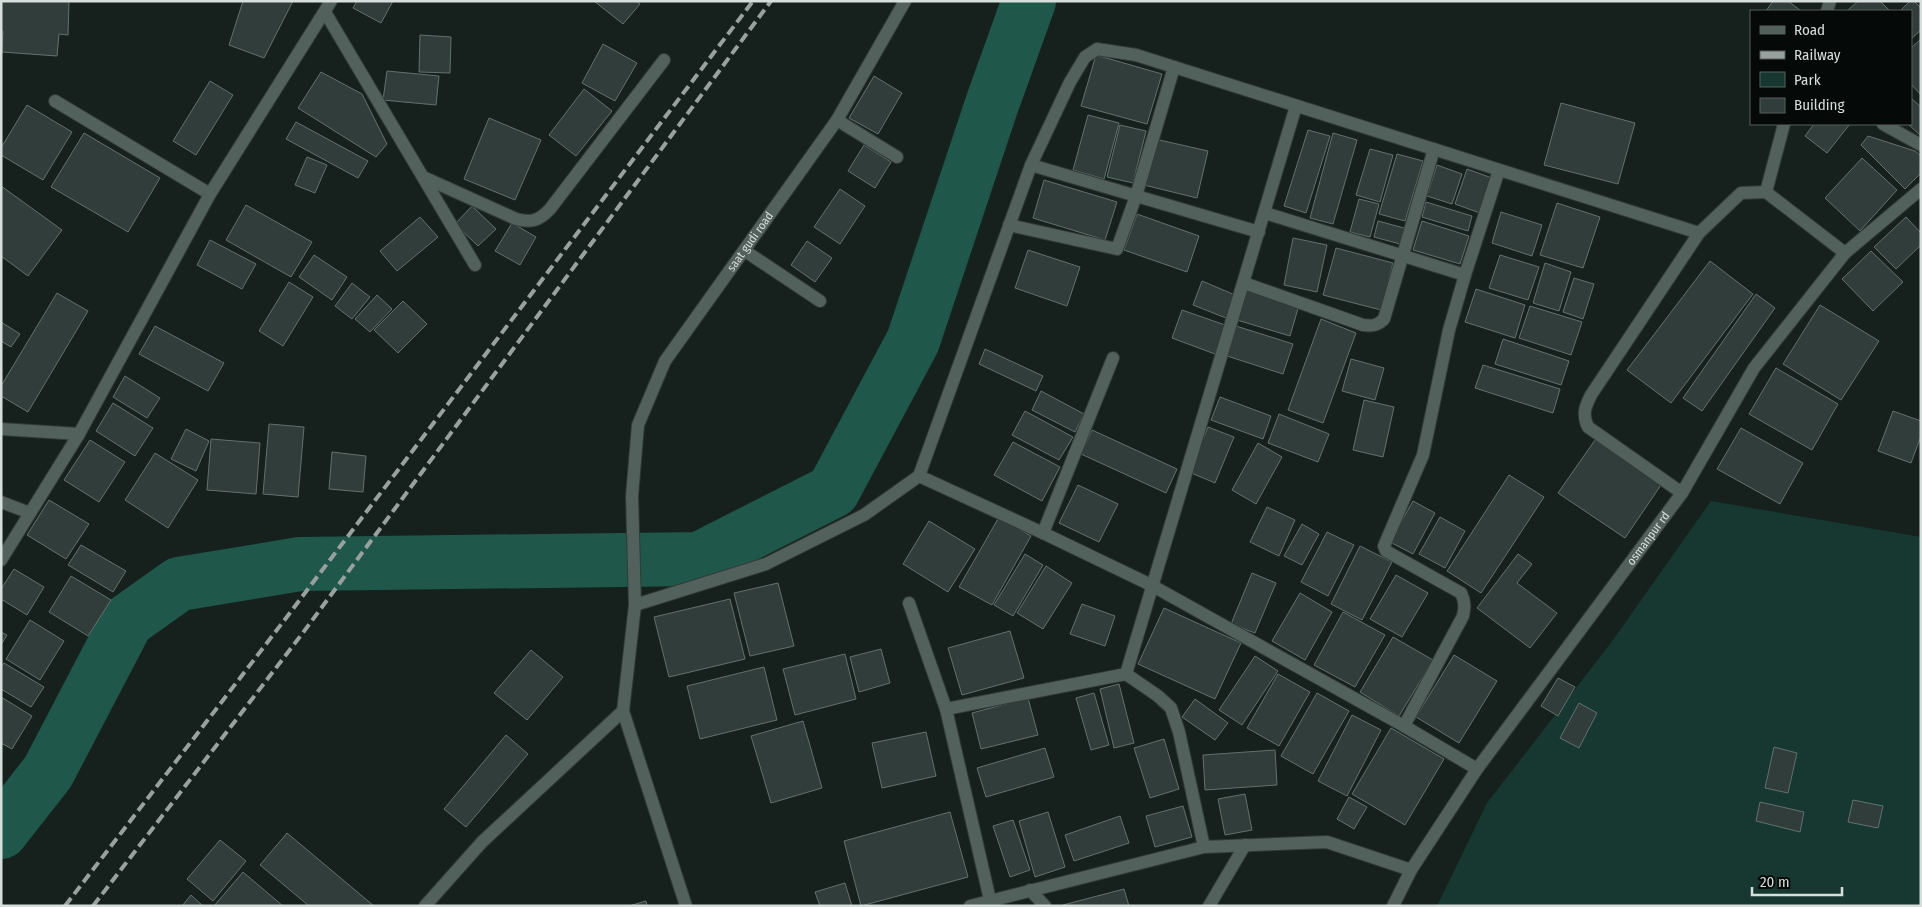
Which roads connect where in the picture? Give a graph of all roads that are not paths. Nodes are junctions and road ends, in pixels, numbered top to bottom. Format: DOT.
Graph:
graph roads {
  1 [pos="905,1"];
  2 [pos="328,7"];
  3 [pos="664,60"];
  4 [pos="1174,67"];
  5 [pos="55,101"];
  6 [pos="1296,106"];
  7 [pos="837,120"];
  8 [pos="1784,125"];
  9 [pos="1885,125"];
  10 [pos="1921,145"];
  11 [pos="1434,149"];
  12 [pos="897,156"];
  13 [pos="1030,165"];
  14 [pos="1499,170"];
  15 [pos="424,177"];
  16 [pos="1921,189"];
  17 [pos="1766,192"];
  18 [pos="210,194"];
  19 [pos="1136,196"];
  20 [pos="1265,213"];
  21 [pos="1009,225"];
  22 [pos="1259,232"];
  23 [pos="1699,233"];
  24 [pos="745,251"];
  25 [pos="1845,253"];
  26 [pos="1403,254"];
  27 [pos="475,264"];
  28 [pos="1465,275"];
  29 [pos="1244,283"];
  30 [pos="820,301"];
  31 [pos="1112,358"];
  32 [pos="1,429"];
  33 [pos="79,434"];
  34 [pos="919,476"];
  35 [pos="1682,493"];
  36 [pos="1,502"];
  37 [pos="30,513"];
  38 [pos="1043,533"];
  39 [pos="1,560"];
  40 [pos="1151,585"];
  41 [pos="909,603"];
  42 [pos="635,605"];
  43 [pos="1126,674"];
  44 [pos="946,710"];
  45 [pos="623,711"];
  46 [pos="1404,726"];
  47 [pos="1477,769"];
  48 [pos="1246,845"];
  49 [pos="1204,847"];
  50 [pos="1411,870"];
  51 [pos="1030,890"];
  52 [pos="990,900"];
  53 [pos="425,906"];
  54 [pos="686,906"];
  55 [pos="970,906"];
  56 [pos="1045,906"];
  57 [pos="1209,906"];
  58 [pos="1393,906"];
  1 -- 7 [label="street, saat gudi road"];
  2 -- 15 [label="street"];
  2 -- 18 [label="street"];
  3 -- 15 [label="street"];
  4 -- 6 [label="street"];
  4 -- 13 [label="street"];
  4 -- 19 [label="street"];
  5 -- 18 [label="street"];
  6 -- 11 [label="street"];
  6 -- 20 [label="street"];
  7 -- 12 [label="street"];
  7 -- 24 [label="street, saat gudi road"];
  8 -- 17 [label="street"];
  9 -- 10 [label="street"];
  11 -- 14 [label="street"];
  11 -- 26 [label="street"];
  13 -- 19 [label="street"];
  13 -- 21 [label="street"];
  14 -- 23 [label="street"];
  14 -- 28 [label="street"];
  15 -- 27 [label="street"];
  16 -- 25 [label="street, osmanpur rd"];
  17 -- 23 [label="street"];
  17 -- 25 [label="street"];
  18 -- 33 [label="street"];
  19 -- 21 [label="street"];
  19 -- 22 [label="street"];
  20 -- 22 [label="street"];
  20 -- 26 [label="street"];
  21 -- 34 [label="street"];
  22 -- 29 [label="street"];
  23 -- 35 [label="street"];
  24 -- 30 [label="street"];
  24 -- 42 [label="street, saat gudi road"];
  25 -- 35 [label="street, osmanpur rd"];
  26 -- 28 [label="street"];
  26 -- 29 [label="street"];
  28 -- 46 [label="street"];
  29 -- 40 [label="street"];
  31 -- 38 [label="street"];
  32 -- 33 [label="street"];
  33 -- 37 [label="street"];
  34 -- 38 [label="street"];
  34 -- 42 [label="street"];
  35 -- 47 [label="street, osmanpur rd"];
  36 -- 37 [label="street"];
  37 -- 39 [label="street"];
  38 -- 40 [label="street"];
  40 -- 43 [label="street"];
  40 -- 46 [label="street"];
  41 -- 44 [label="street"];
  42 -- 45 [label="street, saat gudi road"];
  43 -- 44 [label="street"];
  43 -- 49 [label="street"];
  44 -- 52 [label="street"];
  45 -- 53 [label="street"];
  45 -- 54 [label="street"];
  46 -- 47 [label="street"];
  47 -- 50 [label="street, osmanpur rd"];
  48 -- 49 [label="street"];
  48 -- 50 [label="street"];
  48 -- 57 [label="street"];
  49 -- 51 [label="street"];
  50 -- 58 [label="street, osmanpur rd"];
  51 -- 52 [label="street"];
  51 -- 56 [label="street"];
  52 -- 55 [label="street"];
}
